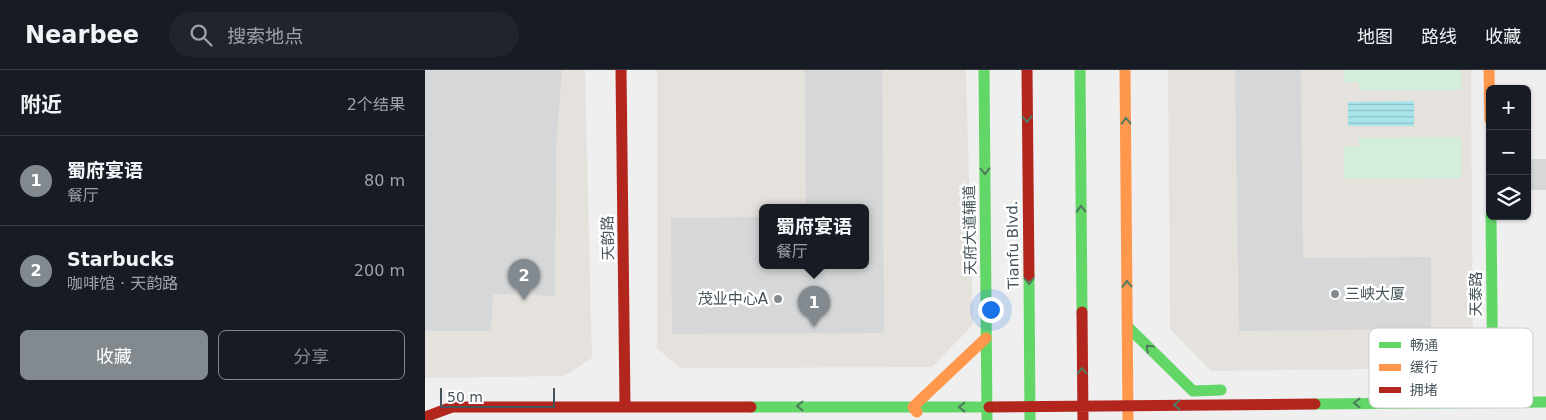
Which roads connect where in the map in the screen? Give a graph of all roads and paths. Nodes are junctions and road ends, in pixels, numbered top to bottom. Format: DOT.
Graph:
graph roads {
  1 [pos="621,70"];
  2 [pos="984,70"];
  3 [pos="1027,70"];
  4 [pos="1080,70"];
  5 [pos="1125,70"];
  6 [pos="1489,70"];
  7 [pos="1489,85"];
  8 [pos="1491,220"];
  9 [pos="1127,327"];
  10 [pos="1492,328"];
  11 [pos="986,338"];
  12 [pos="1232,390"];
  13 [pos="1533,402"];
  14 [pos="1546,402"];
  15 [pos="1369,403"];
  16 [pos="1209,404"];
  17 [pos="625,406"];
  18 [pos="913,406"];
  19 [pos="987,406"];
  20 [pos="1083,406"];
  21 [pos="1128,406"];
  22 [pos="1030,407"];
  23 [pos="1193,416"];
  24 [pos="425,417"];
  25 [pos="924,420"];
  26 [pos="987,420"];
  27 [pos="1030,420"];
  28 [pos="1083,420"];
  29 [pos="1128,420"];
  1 -- 17 [label="street, 天韵路"];
  2 -- 11 [label="street, 天府大道辅道, one-way"];
  3 -- 22 [label="street, Tianfu Blvd., one-way"];
  20 -- 4 [label="street, one-way"];
  9 -- 5 [label="street, one-way"];
  6 -- 7 [label="street"];
  8 -- 10 [label="street, 天泰路"];
  12 -- 9 [label="street, one-way"];
  9 -- 21 [label="street"];
  11 -- 18 [label="street"];
  11 -- 19 [label="street, 天府大道辅道"];
  13 -- 14 [label="street"];
  15 -- 16 [label="street, one-way"];
  16 -- 21 [label="street, one-way"];
  16 -- 23 [label="street"];
  18 -- 17 [label="street, one-way"];
  17 -- 24 [label="street"];
  19 -- 18 [label="street, one-way"];
  18 -- 25 [label="street"];
  19 -- 22 [label="street"];
  19 -- 26 [label="street, 天府大道辅道"];
  20 -- 21 [label="street"];
  20 -- 22 [label="street"];
  20 -- 28 [label="street"];
  21 -- 29 [label="street"];
  22 -- 27 [label="street, Tianfu Blvd."];
}
